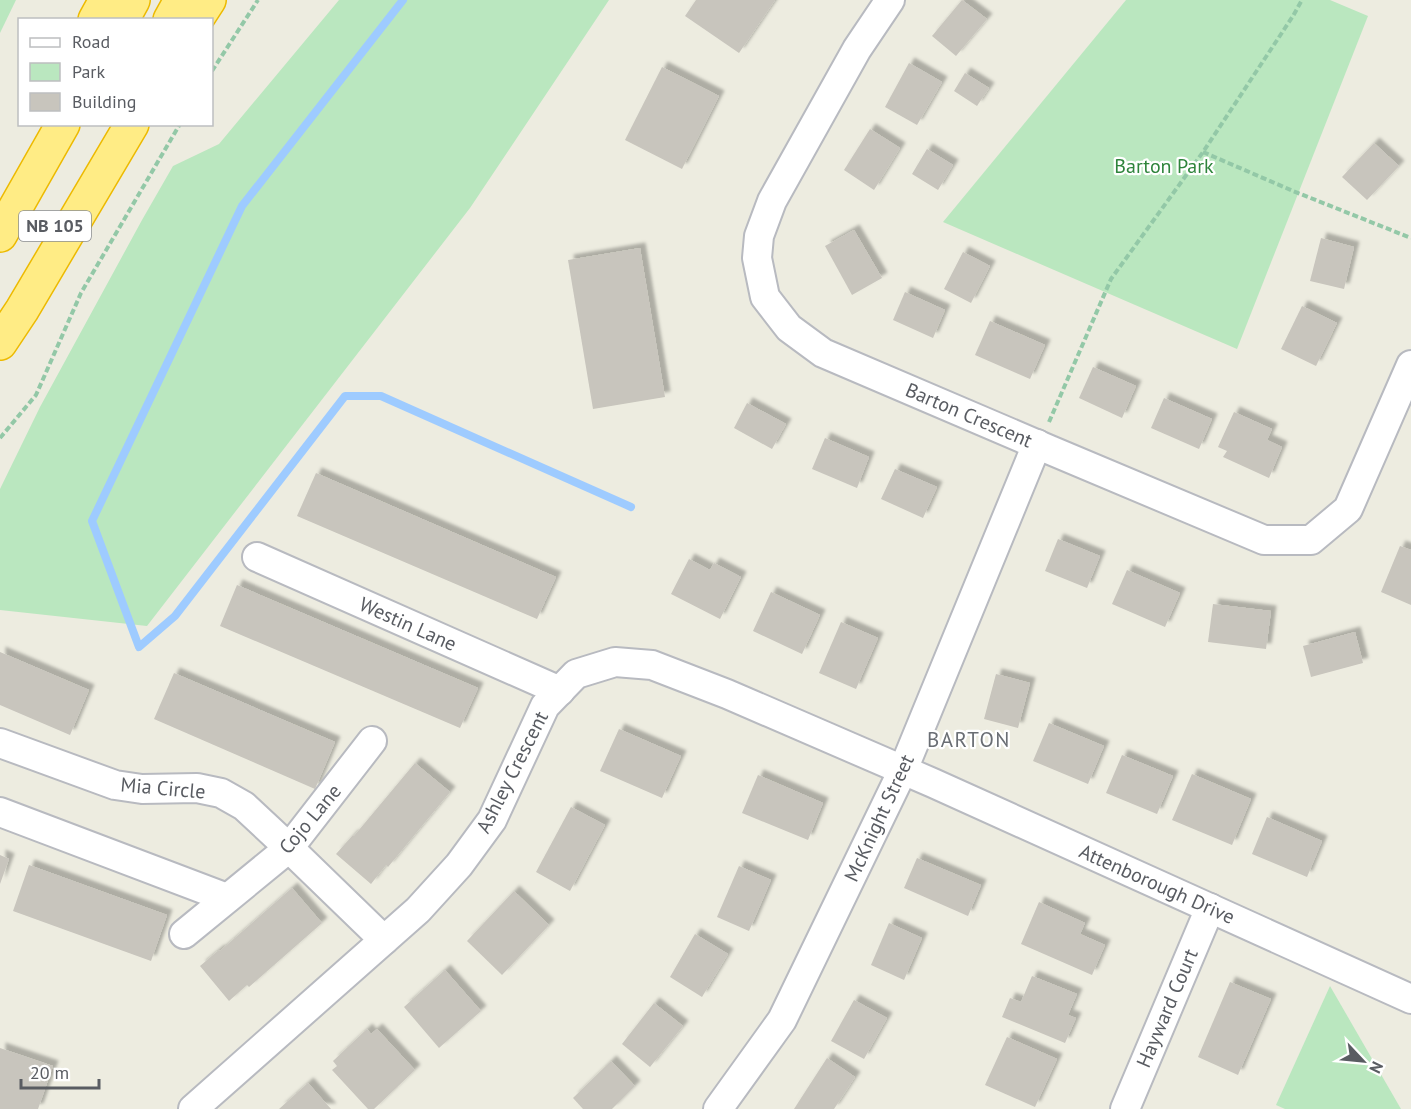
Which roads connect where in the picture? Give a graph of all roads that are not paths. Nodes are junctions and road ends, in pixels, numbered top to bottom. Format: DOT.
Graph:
graph roads {
  1 [pos="106,0"];
  2 [pos="133,0"];
  3 [pos="181,0"];
  4 [pos="208,0"];
  5 [pos="890,0"];
  6 [pos="96,18"];
  7 [pos="123,18"];
  8 [pos="171,18"];
  9 [pos="197,18"];
  10 [pos="37,126"];
  11 [pos="62,126"];
  12 [pos="109,126"];
  13 [pos="131,126"];
  14 [pos="0,201"];
  15 [pos="0,235"];
  16 [pos="0,327"];
  17 [pos="0,343"];
  18 [pos="1411,365"];
  19 [pos="1042,435"];
  20 [pos="257,557"];
  21 [pos="560,691"];
  22 [pos="372,741"];
  23 [pos="0,743"];
  24 [pos="903,770"];
  25 [pos="0,812"];
  26 [pos="289,848"];
  27 [pos="227,898"];
  28 [pos="1210,908"];
  29 [pos="184,933"];
  30 [pos="384,940"];
  31 [pos="1411,999"];
  32 [pos="193,1109"];
  33 [pos="718,1109"];
  34 [pos="1125,1109"];
  1 -- 6 [label="highway"];
  2 -- 7 [label="highway"];
  3 -- 8 [label="highway"];
  4 -- 9 [label="highway"];
  5 -- 19 [label="street, Barton Crescent"];
  10 -- 14 [label="highway"];
  11 -- 15 [label="highway, NB 105"];
  12 -- 16 [label="highway, NB 105"];
  13 -- 17 [label="highway"];
  18 -- 19 [label="street, Barton Crescent"];
  19 -- 24 [label="street, McKnight Street"];
  20 -- 21 [label="street, Westin Lane"];
  21 -- 24 [label="street, Ashley Crescent"];
  21 -- 30 [label="street, Ashley Crescent"];
  22 -- 26 [label="street, Cojo Lane"];
  23 -- 26 [label="street, Mia Circle"];
  24 -- 28 [label="street, Attenborough Drive"];
  24 -- 33 [label="street, McKnight Street"];
  25 -- 27 [label="street"];
  26 -- 27 [label="street, Cojo Lane"];
  26 -- 30 [label="street, Mia Circle"];
  27 -- 29 [label="street, Cojo Lane"];
  28 -- 31 [label="street, Attenborough Drive"];
  28 -- 34 [label="street, Hayward Court"];
  30 -- 32 [label="street, Ashley Crescent"];
}
